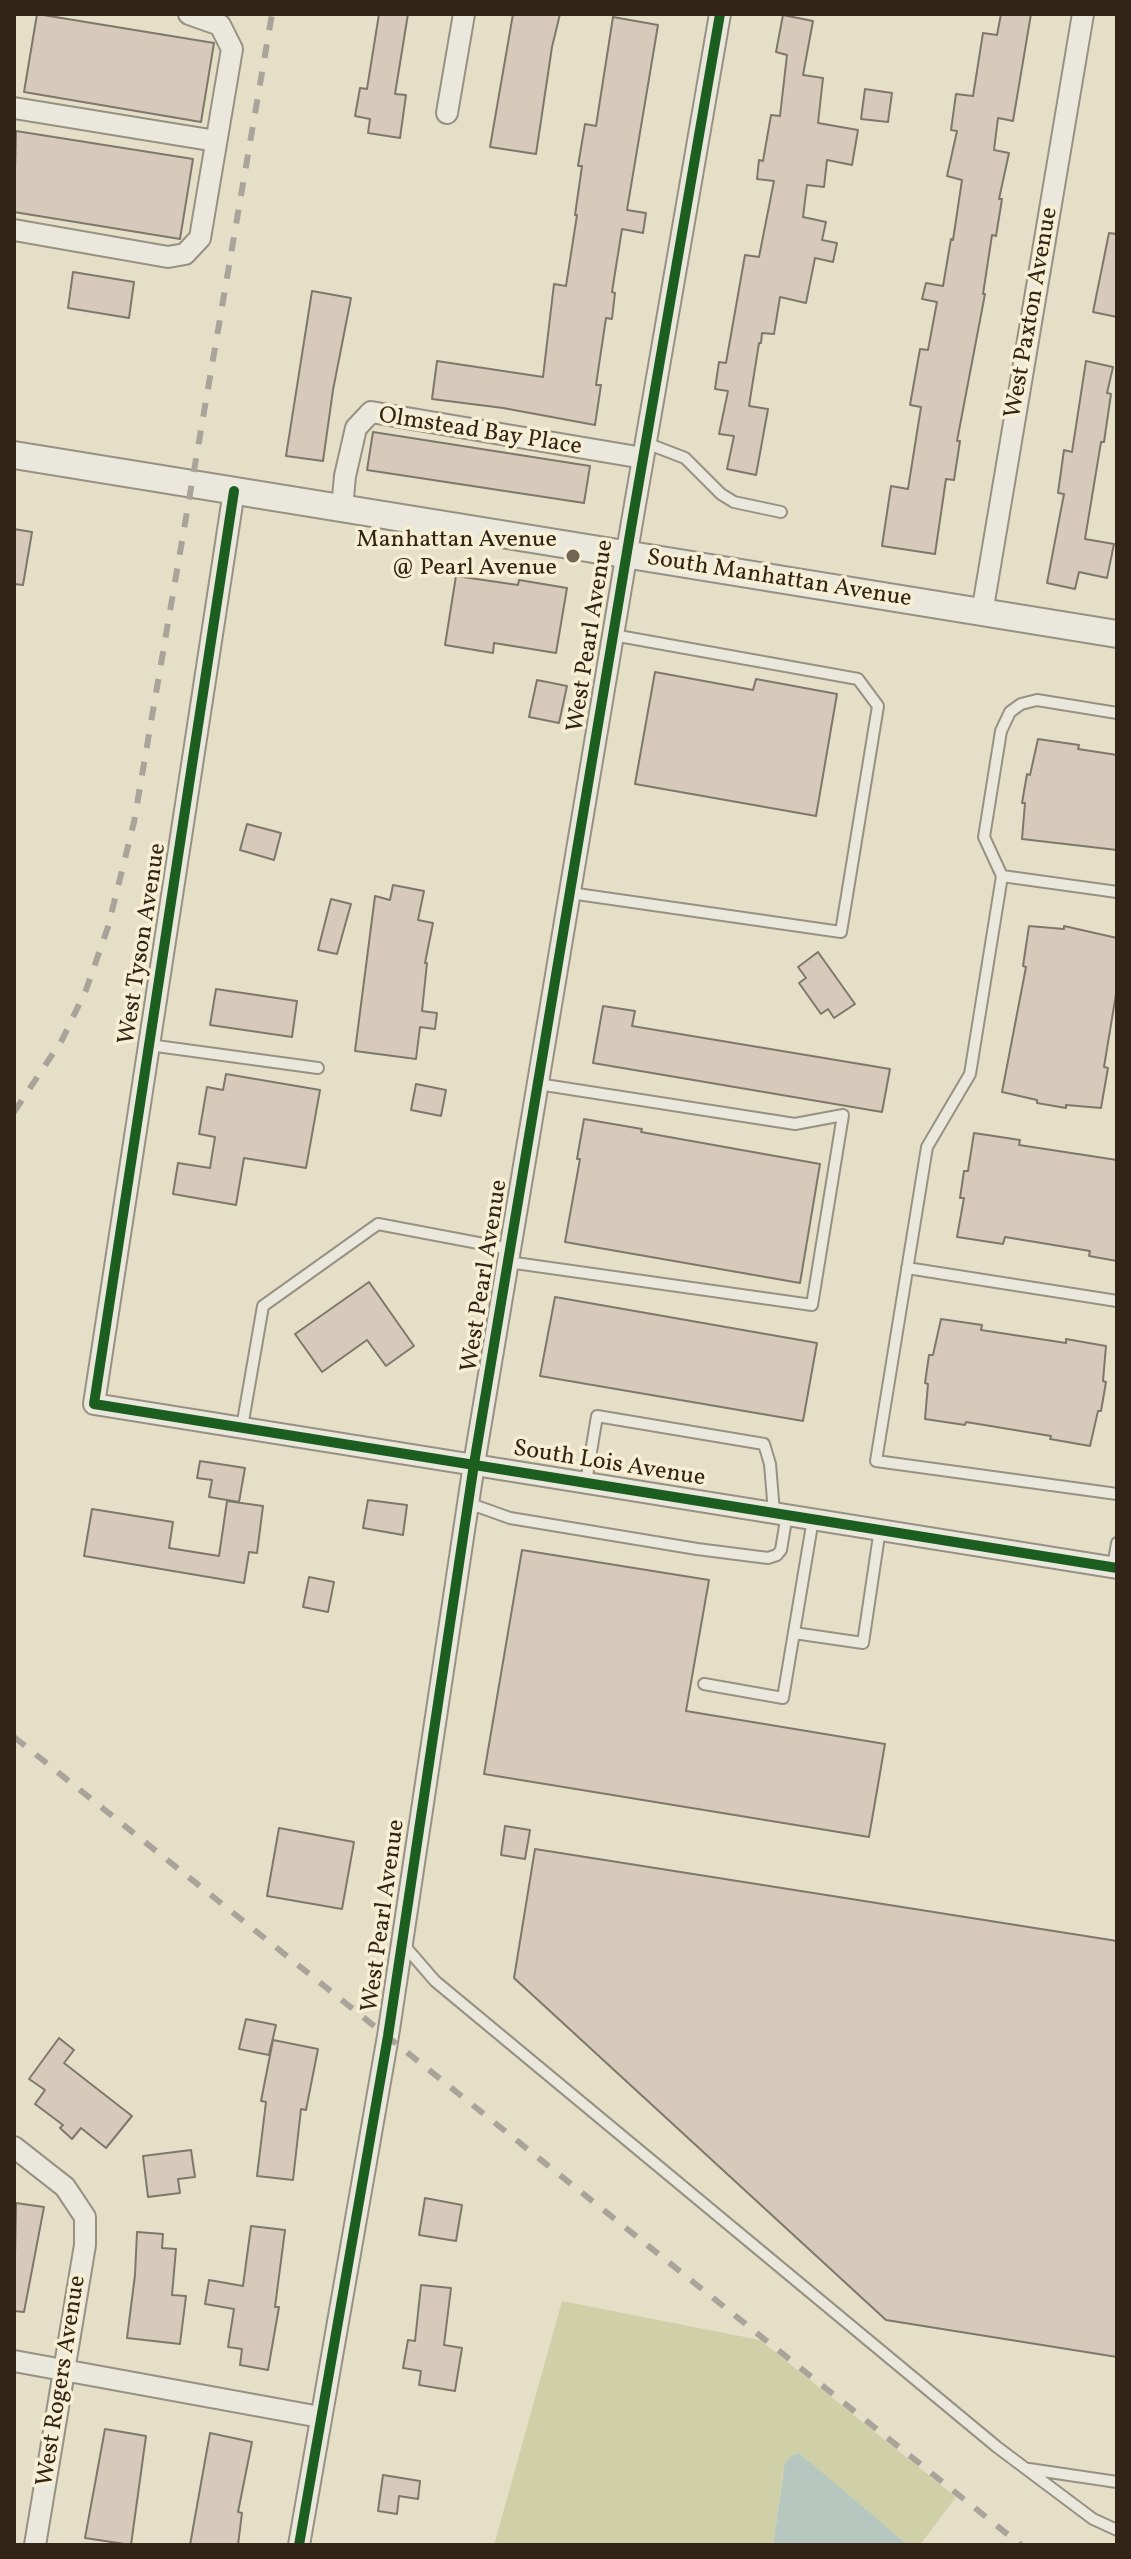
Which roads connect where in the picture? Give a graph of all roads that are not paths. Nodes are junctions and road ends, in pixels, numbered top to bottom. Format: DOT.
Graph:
graph roads {
  1 [pos="189,14"];
  2 [pos="464,14"];
  3 [pos="720,14"];
  4 [pos="1083,14"];
  5 [pos="14,108"];
  6 [pos="447,113"];
  7 [pos="216,141"];
  8 [pos="14,230"];
  9 [pos="644,451"];
  10 [pos="14,455"];
  11 [pos="234,491"];
  12 [pos="342,508"];
  13 [pos="781,512"];
  14 [pos="626,555"];
  15 [pos="982,613"];
  16 [pos="1117,634"];
  17 [pos="613,635"];
  18 [pos="1117,713"];
  19 [pos="1002,876"];
  20 [pos="1117,892"];
  21 [pos="570,893"];
  22 [pos="149,1045"];
  23 [pos="318,1068"];
  24 [pos="538,1084"];
  25 [pos="509,1256"];
  26 [pos="907,1268"];
  27 [pos="1117,1301"];
  28 [pos="94,1404"];
  29 [pos="242,1427"];
  30 [pos="474,1464"];
  31 [pos="586,1482"];
  32 [pos="1117,1494"];
  33 [pos="468,1503"];
  34 [pos="780,1513"];
  35 [pos="813,1519"];
  36 [pos="880,1529"];
  37 [pos="1117,1543"];
  38 [pos="1115,1568"];
  39 [pos="794,1633"];
  40 [pos="704,1684"];
  41 [pos="402,1942"];
  42 [pos="14,2147"];
  43 [pos="14,2361"];
  44 [pos="65,2369"];
  45 [pos="320,2417"];
  46 [pos="1027,2469"];
  47 [pos="1117,2482"];
  48 [pos="1117,2530"];
  49 [pos="35,2545"];
  50 [pos="299,2545"];
  1 -- 7 [label="street"];
  2 -- 6 [label="street"];
  3 -- 9 [label="street, West Pearl Avenue"];
  4 -- 15 [label="street, West Paxton Avenue"];
  5 -- 7 [label="street"];
  7 -- 8 [label="street"];
  9 -- 12 [label="street, Olmstead Bay Place"];
  9 -- 13 [label="lane"];
  9 -- 14 [label="street, West Pearl Avenue"];
  10 -- 11 [label="street, South Manhattan Avenue"];
  11 -- 12 [label="street, South Manhattan Avenue"];
  11 -- 22 [label="street, West Tyson Avenue"];
  12 -- 14 [label="street, South Manhattan Avenue"];
  14 -- 15 [label="street, South Manhattan Avenue"];
  14 -- 17 [label="street, West Pearl Avenue"];
  15 -- 16 [label="street, South Manhattan Avenue"];
  17 -- 21 [label="street, West Pearl Avenue"];
  17 -- 21 [label="lane"];
  18 -- 19 [label="lane"];
  19 -- 20 [label="lane"];
  19 -- 26 [label="lane"];
  21 -- 24 [label="street, West Pearl Avenue"];
  22 -- 23 [label="lane"];
  22 -- 28 [label="street, West Tyson Avenue"];
  24 -- 25 [label="street, West Pearl Avenue"];
  24 -- 25 [label="lane"];
  25 -- 29 [label="lane"];
  25 -- 30 [label="street, West Pearl Avenue"];
  26 -- 27 [label="lane"];
  26 -- 32 [label="lane"];
  28 -- 29 [label="street, South Lois Avenue"];
  29 -- 30 [label="street, South Lois Avenue"];
  30 -- 31 [label="street, South Lois Avenue"];
  30 -- 33 [label="street, West Pearl Avenue"];
  31 -- 34 [label="street, South Lois Avenue"];
  31 -- 34 [label="lane"];
  33 -- 34 [label="lane"];
  33 -- 41 [label="street, West Pearl Avenue"];
  34 -- 35 [label="street, South Lois Avenue"];
  35 -- 36 [label="street, South Lois Avenue"];
  35 -- 39 [label="lane"];
  36 -- 38 [label="street, South Lois Avenue"];
  36 -- 39 [label="lane"];
  37 -- 38 [label="lane"];
  39 -- 40 [label="lane"];
  41 -- 45 [label="street, West Pearl Avenue"];
  41 -- 46 [label="lane"];
  42 -- 44 [label="street, West Rogers Avenue"];
  43 -- 44 [label="street"];
  44 -- 45 [label="street"];
  44 -- 49 [label="street, West Rogers Avenue"];
  45 -- 50 [label="street, West Pearl Avenue"];
  46 -- 47 [label="lane"];
  46 -- 48 [label="lane"];
}
